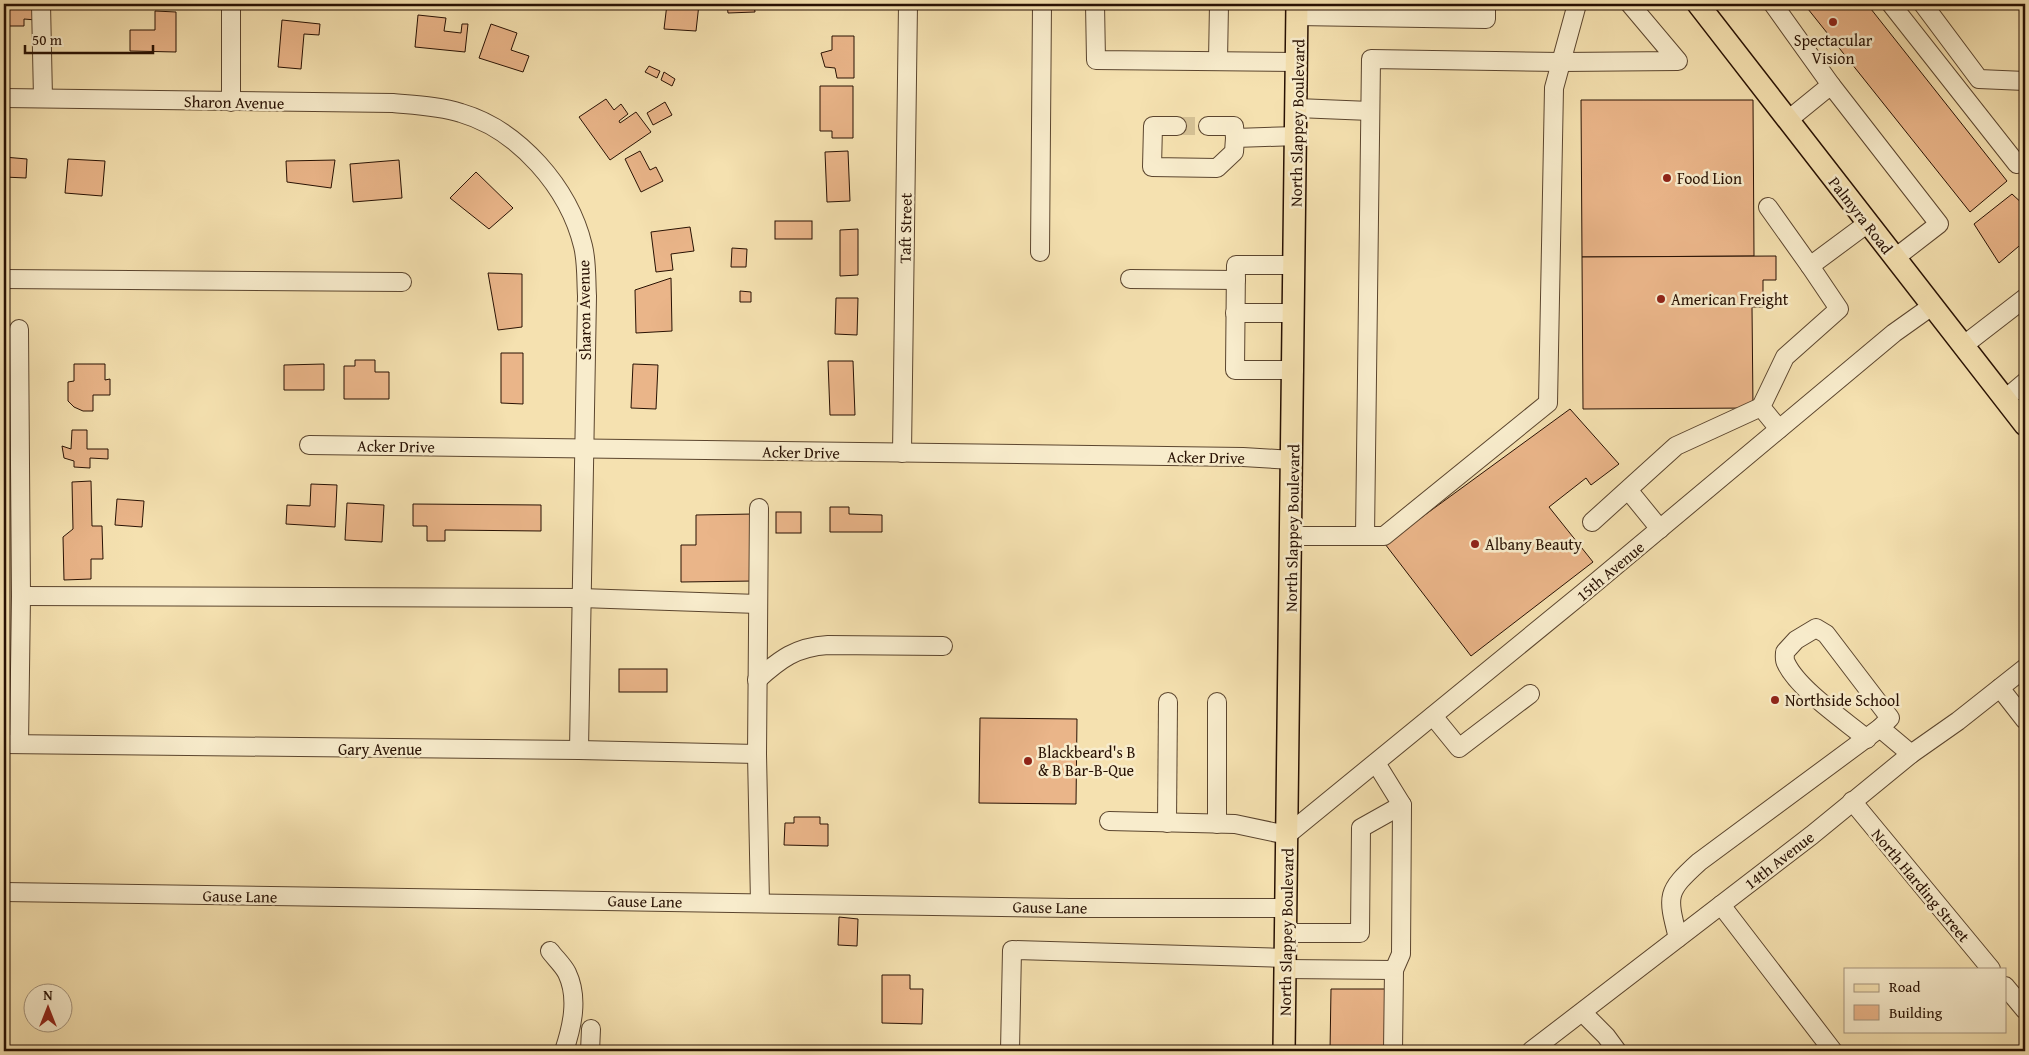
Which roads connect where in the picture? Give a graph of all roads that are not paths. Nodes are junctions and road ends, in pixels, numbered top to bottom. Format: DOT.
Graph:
graph roads {
  1 [pos="41,4"];
  2 [pos="231,4"];
  3 [pos="908,4"];
  4 [pos="1042,4"];
  5 [pos="1095,4"];
  6 [pos="1219,4"];
  7 [pos="1486,4"];
  8 [pos="1577,4"];
  9 [pos="1630,4"];
  10 [pos="1698,4"];
  11 [pos="1773,4"];
  12 [pos="1890,4"];
  13 [pos="1922,4"];
  14 [pos="1297,10"];
  15 [pos="1218,62"];
  16 [pos="1297,62"];
  17 [pos="1561,62"];
  18 [pos="1978,79"];
  19 [pos="2025,81"];
  20 [pos="1830,85"];
  21 [pos="1959,90"];
  22 [pos="4,98"];
  23 [pos="43,98"];
  24 [pos="231,102"];
  25 [pos="1297,108"];
  26 [pos="1370,111"];
  27 [pos="1788,120"];
  28 [pos="1177,126"];
  29 [pos="1208,126"];
  30 [pos="1234,132"];
  31 [pos="1297,136"];
  32 [pos="2017,164"];
  33 [pos="1768,207"];
  34 [pos="1868,223"];
  35 [pos="1040,252"];
  36 [pos="1895,258"];
  37 [pos="1295,266"];
  38 [pos="1810,266"];
  39 [pos="4,279"];
  40 [pos="1130,279"];
  41 [pos="1236,280"];
  42 [pos="402,282"];
  43 [pos="2025,298"];
  44 [pos="1932,306"];
  45 [pos="1235,313"];
  46 [pos="1294,313"];
  47 [pos="20,328"];
  48 [pos="1964,345"];
  49 [pos="1294,370"];
  50 [pos="2025,382"];
  51 [pos="2005,399"];
  52 [pos="1761,407"];
  53 [pos="2025,425"];
  54 [pos="1779,429"];
  55 [pos="309,445"];
  56 [pos="584,450"];
  57 [pos="902,453"];
  58 [pos="1292,460"];
  59 [pos="1629,491"];
  60 [pos="759,508"];
  61 [pos="1592,522"];
  62 [pos="1660,529"];
  63 [pos="1292,536"];
  64 [pos="1365,536"];
  65 [pos="21,596"];
  66 [pos="581,598"];
  67 [pos="758,604"];
  68 [pos="943,646"];
  69 [pos="2025,668"];
  70 [pos="758,680"];
  71 [pos="2000,688"];
  72 [pos="1530,694"];
  73 [pos="1168,702"];
  74 [pos="1218,702"];
  75 [pos="1434,716"];
  76 [pos="2025,720"];
  77 [pos="1874,733"];
  78 [pos="12,744"];
  79 [pos="579,750"];
  80 [pos="757,754"];
  81 [pos="1911,754"];
  82 [pos="1376,763"];
  83 [pos="1852,801"];
  84 [pos="1402,805"];
  85 [pos="1108,821"];
  86 [pos="1167,823"];
  87 [pos="1218,824"];
  88 [pos="1288,835"];
  89 [pos="4,892"];
  90 [pos="760,903"];
  91 [pos="1721,905"];
  92 [pos="1287,908"];
  93 [pos="1286,933"];
  94 [pos="1678,938"];
  95 [pos="550,951"];
  96 [pos="1285,964"];
  97 [pos="1989,968"];
  98 [pos="1394,970"];
  99 [pos="2006,987"];
  100 [pos="2025,1010"];
  101 [pos="1583,1013"];
  102 [pos="591,1029"];
  103 [pos="564,1051"];
  104 [pos="590,1051"];
  105 [pos="1010,1051"];
  106 [pos="1284,1051"];
  107 [pos="1393,1051"];
  108 [pos="1531,1051"];
  109 [pos="1617,1051"];
  110 [pos="1833,1051"];
  1 -- 23 [label="street"];
  2 -- 24 [label="street"];
  3 -- 57 [label="street, Taft Street"];
  4 -- 35 [label="street"];
  5 -- 15 [label="street"];
  6 -- 15 [label="street"];
  7 -- 14 [label="street"];
  8 -- 17 [label="street"];
  9 -- 17 [label="street"];
  10 -- 27 [label="main road, Palmyra Road"];
  11 -- 20 [label="street"];
  12 -- 21 [label="street"];
  13 -- 18 [label="street"];
  14 -- 16 [label="main road, North Slappey Boulevard"];
  15 -- 16 [label="street"];
  16 -- 25 [label="main road, North Slappey Boulevard"];
  17 -- 26 [label="street"];
  17 -- 64 [label="street"];
  18 -- 19 [label="street"];
  18 -- 21 [label="street"];
  20 -- 27 [label="street"];
  20 -- 36 [label="street"];
  21 -- 32 [label="street"];
  22 -- 23 [label="street, Sharon Avenue"];
  23 -- 24 [label="street, Sharon Avenue"];
  24 -- 56 [label="street, Sharon Avenue"];
  25 -- 26 [label="street"];
  25 -- 31 [label="main road, North Slappey Boulevard"];
  26 -- 64 [label="street"];
  27 -- 34 [label="main road, Palmyra Road"];
  28 -- 30 [label="street"];
  29 -- 30 [label="street"];
  30 -- 31 [label="street"];
  31 -- 37 [label="main road, North Slappey Boulevard"];
  33 -- 38 [label="street"];
  34 -- 36 [label="main road, Palmyra Road"];
  34 -- 38 [label="street"];
  36 -- 44 [label="main road, Palmyra Road"];
  37 -- 41 [label="street"];
  37 -- 46 [label="main road, North Slappey Boulevard"];
  38 -- 52 [label="street"];
  39 -- 42 [label="street"];
  40 -- 41 [label="street"];
  41 -- 45 [label="street"];
  43 -- 48 [label="street"];
  44 -- 48 [label="main road, Palmyra Road"];
  44 -- 54 [label="street, 15th Avenue"];
  45 -- 46 [label="street"];
  45 -- 49 [label="street"];
  46 -- 49 [label="main road, North Slappey Boulevard"];
  47 -- 65 [label="street"];
  48 -- 51 [label="main road, Palmyra Road"];
  49 -- 58 [label="main road, North Slappey Boulevard"];
  50 -- 51 [label="street"];
  51 -- 53 [label="main road, Palmyra Road"];
  52 -- 54 [label="street"];
  52 -- 59 [label="street"];
  54 -- 62 [label="street, 15th Avenue"];
  55 -- 56 [label="street, Acker Drive"];
  56 -- 57 [label="street, Acker Drive"];
  56 -- 66 [label="street, Sharon Avenue"];
  57 -- 58 [label="street, Acker Drive"];
  58 -- 63 [label="main road, North Slappey Boulevard"];
  59 -- 61 [label="street"];
  59 -- 62 [label="street"];
  60 -- 67 [label="street"];
  62 -- 75 [label="street, 15th Avenue"];
  63 -- 64 [label="street"];
  63 -- 88 [label="main road, North Slappey Boulevard"];
  65 -- 66 [label="street"];
  65 -- 78 [label="street"];
  66 -- 67 [label="street"];
  66 -- 79 [label="street, Sharon Avenue"];
  67 -- 70 [label="street"];
  68 -- 70 [label="street"];
  69 -- 71 [label="street, 14th Avenue"];
  70 -- 80 [label="street"];
  71 -- 76 [label="street"];
  71 -- 81 [label="street, 14th Avenue"];
  72 -- 75 [label="street"];
  73 -- 86 [label="street"];
  74 -- 87 [label="street"];
  75 -- 82 [label="street, 15th Avenue"];
  77 -- 77 [label="street"];
  77 -- 81 [label="street"];
  77 -- 94 [label="street"];
  78 -- 79 [label="street, Gary Avenue"];
  79 -- 80 [label="street, Gary Avenue"];
  80 -- 90 [label="street"];
  81 -- 83 [label="street, 14th Avenue"];
  82 -- 84 [label="street"];
  82 -- 88 [label="street, 15th Avenue"];
  83 -- 91 [label="street, 14th Avenue"];
  83 -- 97 [label="street, North Harding Street"];
  84 -- 93 [label="street"];
  84 -- 98 [label="street"];
  85 -- 86 [label="street"];
  86 -- 87 [label="street"];
  87 -- 88 [label="street"];
  88 -- 92 [label="main road, North Slappey Boulevard"];
  89 -- 90 [label="street, Gause Lane"];
  90 -- 92 [label="street, Gause Lane"];
  91 -- 94 [label="street, 14th Avenue"];
  91 -- 110 [label="street"];
  92 -- 93 [label="main road, North Slappey Boulevard"];
  93 -- 96 [label="main road, North Slappey Boulevard"];
  94 -- 101 [label="street, 14th Avenue"];
  95 -- 103 [label="street"];
  96 -- 98 [label="street"];
  96 -- 105 [label="street"];
  96 -- 106 [label="main road, North Slappey Boulevard"];
  98 -- 107 [label="street"];
  99 -- 100 [label="street"];
  101 -- 108 [label="street, 14th Avenue"];
  101 -- 109 [label="street"];
  102 -- 104 [label="street"];
}
